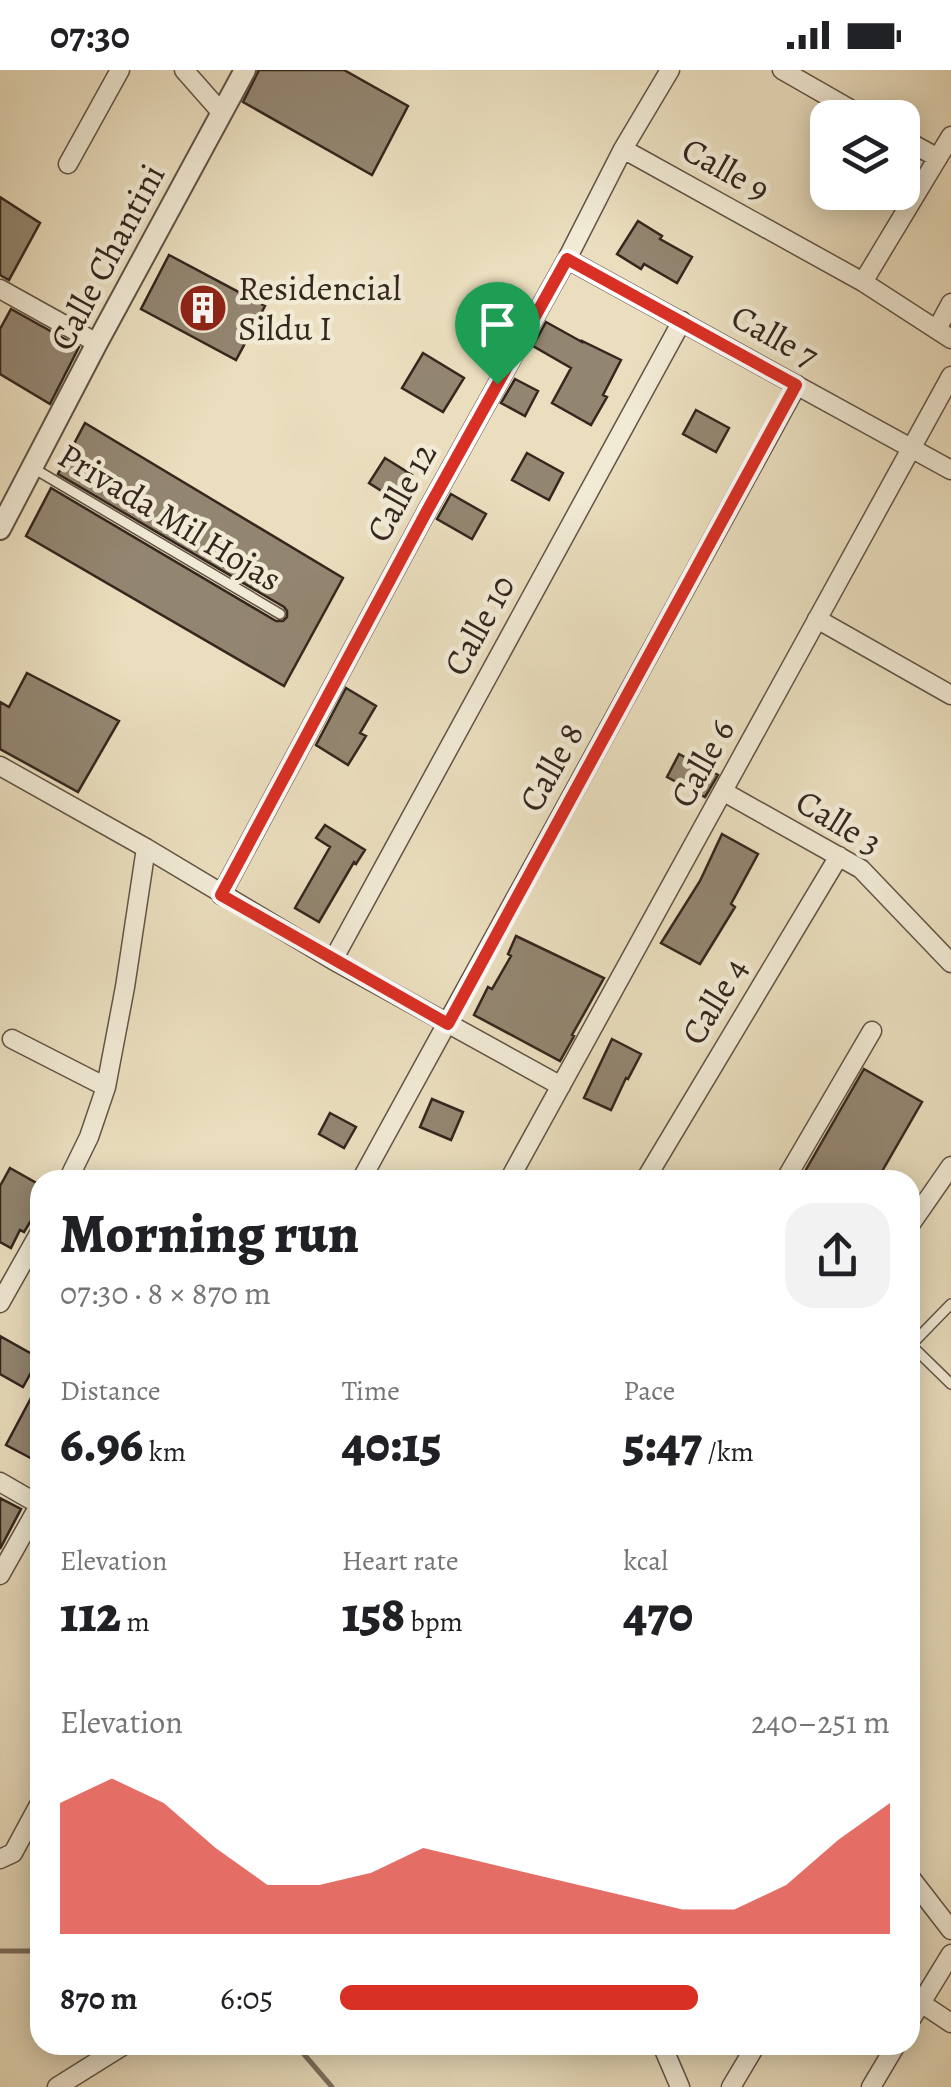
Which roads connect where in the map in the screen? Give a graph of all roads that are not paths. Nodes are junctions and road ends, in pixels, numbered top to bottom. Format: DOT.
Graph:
graph roads {
  1 [pos="120,70"];
  2 [pos="184,70"];
  3 [pos="242,70"];
  4 [pos="670,70"];
  5 [pos="782,70"];
  6 [pos="834,100"];
  7 [pos="222,112"];
  8 [pos="951,136"];
  9 [pos="624,148"];
  10 [pos="920,148"];
  11 [pos="938,158"];
  12 [pos="68,164"];
  13 [pos="567,259"];
  14 [pos="863,282"];
  15 [pos="0,289"];
  16 [pos="951,303"];
  17 [pos="682,321"];
  18 [pos="944,334"];
  19 [pos="96,343"];
  20 [pos="951,376"];
  21 [pos="796,385"];
  22 [pos="911,449"];
  23 [pos="31,466"];
  24 [pos="951,470"];
  25 [pos="0,529"];
  26 [pos="280,614"];
  27 [pos="817,619"];
  28 [pos="951,694"];
  29 [pos="0,766"];
  30 [pos="724,792"];
  31 [pos="146,848"];
  32 [pos="838,856"];
  33 [pos="221,895"];
  34 [pos="334,960"];
  35 [pos="951,963"];
  36 [pos="448,1024"];
  37 [pos="872,1031"];
  38 [pos="12,1039"];
  39 [pos="561,1086"];
  40 [pos="106,1088"];
  41 [pos="951,1166"];
  42 [pos="73,1170"];
  43 [pos="367,1170"];
  44 [pos="515,1170"];
  45 [pos="652,1170"];
  46 [pos="791,1170"];
  47 [pos="920,1211"];
  48 [pos="30,1250"];
  49 [pos="0,1303"];
  50 [pos="951,1304"];
  51 [pos="920,1336"];
  52 [pos="920,1354"];
  53 [pos="951,1384"];
  54 [pos="0,1482"];
  55 [pos="30,1498"];
  56 [pos="30,1522"];
  57 [pos="0,1575"];
  58 [pos="30,1820"];
  59 [pos="0,1859"];
  60 [pos="920,1890"];
  61 [pos="951,1930"];
  62 [pos="951,1954"];
  63 [pos="921,2003"];
  64 [pos="951,2024"];
  65 [pos="108,2055"];
  66 [pos="666,2055"];
  67 [pos="750,2055"];
  68 [pos="890,2055"];
  69 [pos="57,2087"];
  70 [pos="680,2087"];
  71 [pos="731,2087"];
  72 [pos="871,2087"];
  1 -- 12 [label="street"];
  2 -- 7 [label="street"];
  3 -- 7 [label="street, Calle Chantini"];
  4 -- 9 [label="street, Calle 12"];
  5 -- 6 [label="street"];
  7 -- 19 [label="street, Calle Chantini"];
  8 -- 11 [label="street"];
  9 -- 13 [label="street, Calle 12"];
  9 -- 14 [label="street, Calle 9"];
  10 -- 11 [label="street"];
  11 -- 14 [label="street"];
  13 -- 17 [label="street, Calle 7"];
  13 -- 33 [label="street, Calle 12"];
  14 -- 18 [label="street, Calle 9"];
  15 -- 19 [label="street"];
  16 -- 18 [label="street"];
  17 -- 21 [label="street, Calle 7"];
  17 -- 34 [label="street, Calle 10"];
  19 -- 23 [label="street, Calle Chantini"];
  20 -- 22 [label="street, Calle 6"];
  21 -- 22 [label="street, Calle 7"];
  21 -- 36 [label="street, Calle 8"];
  22 -- 24 [label="street, Calle 7"];
  22 -- 27 [label="street, Calle 6"];
  23 -- 25 [label="street, Calle Chantini"];
  23 -- 26 [label="lane, Privada Mil Hojas"];
  27 -- 28 [label="street"];
  27 -- 30 [label="street, Calle 6"];
  29 -- 31 [label="street"];
  30 -- 32 [label="street, Calle 3"];
  30 -- 39 [label="street, Calle 6"];
  31 -- 33 [label="street"];
  31 -- 40 [label="street"];
  32 -- 35 [label="street, Calle 3"];
  32 -- 45 [label="street, Calle 4"];
  33 -- 34 [label="street"];
  34 -- 36 [label="street"];
  36 -- 39 [label="street"];
  36 -- 43 [label="street, Calle 8"];
  37 -- 46 [label="street"];
  38 -- 40 [label="street"];
  39 -- 44 [label="street, Calle 6"];
  40 -- 42 [label="street"];
  41 -- 47 [label="street"];
  48 -- 49 [label="street"];
  50 -- 51 [label="lane"];
  52 -- 53 [label="lane"];
  54 -- 55 [label="street"];
  56 -- 57 [label="street"];
  58 -- 59 [label="street"];
  60 -- 61 [label="street"];
  62 -- 63 [label="street"];
  63 -- 64 [label="street"];
  65 -- 69 [label="street"];
  66 -- 70 [label="street"];
  67 -- 71 [label="street"];
  68 -- 72 [label="street"];
}
